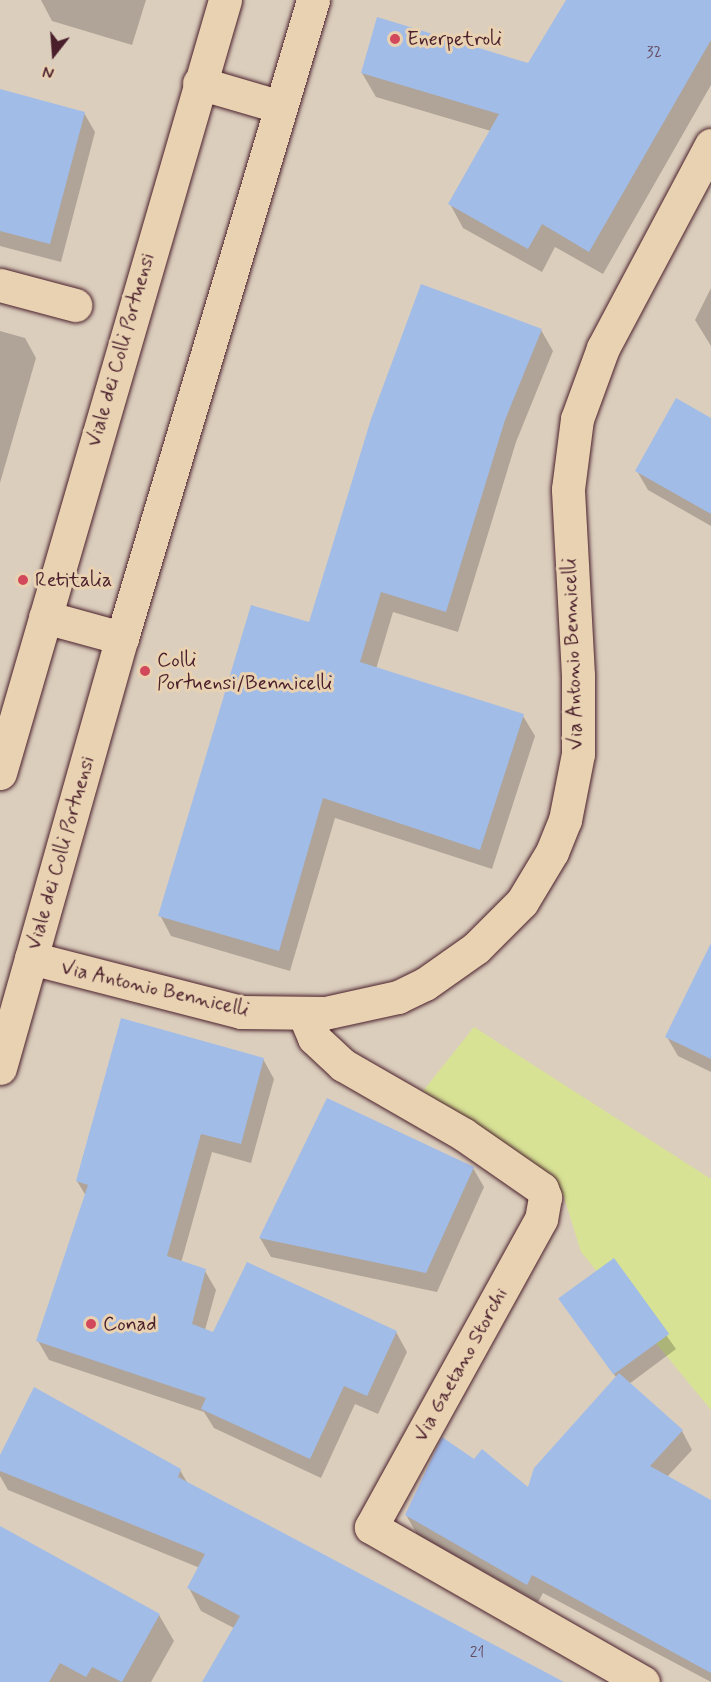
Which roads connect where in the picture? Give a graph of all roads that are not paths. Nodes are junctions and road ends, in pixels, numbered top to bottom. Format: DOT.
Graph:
graph roads {
  1 [pos="225,0"];
  2 [pos="312,0"];
  3 [pos="200,83"];
  4 [pos="281,107"];
  5 [pos="711,145"];
  6 [pos="0,285"];
  7 [pos="75,305"];
  8 [pos="45,617"];
  9 [pos="122,638"];
  10 [pos="0,773"];
  11 [pos="31,958"];
  12 [pos="304,1014"];
  13 [pos="0,1068"];
  14 [pos="643,1682"];
  1 -- 3 [label="street, Viale dei Colli Portuensi"];
  2 -- 4 [label="street, Viale dei Colli Portuensi"];
  3 -- 4 [label="street"];
  3 -- 8 [label="street, Viale dei Colli Portuensi"];
  4 -- 9 [label="street, Viale dei Colli Portuensi"];
  5 -- 12 [label="street, Via Antonio Bennicelli"];
  6 -- 7 [label="street"];
  8 -- 9 [label="street"];
  8 -- 10 [label="street, Viale dei Colli Portuensi"];
  9 -- 11 [label="street, Viale dei Colli Portuensi"];
  11 -- 12 [label="street, Via Antonio Bennicelli"];
  11 -- 13 [label="street, Viale dei Colli Portuensi"];
  12 -- 14 [label="street, Via Gaetano Storchi"];
}
